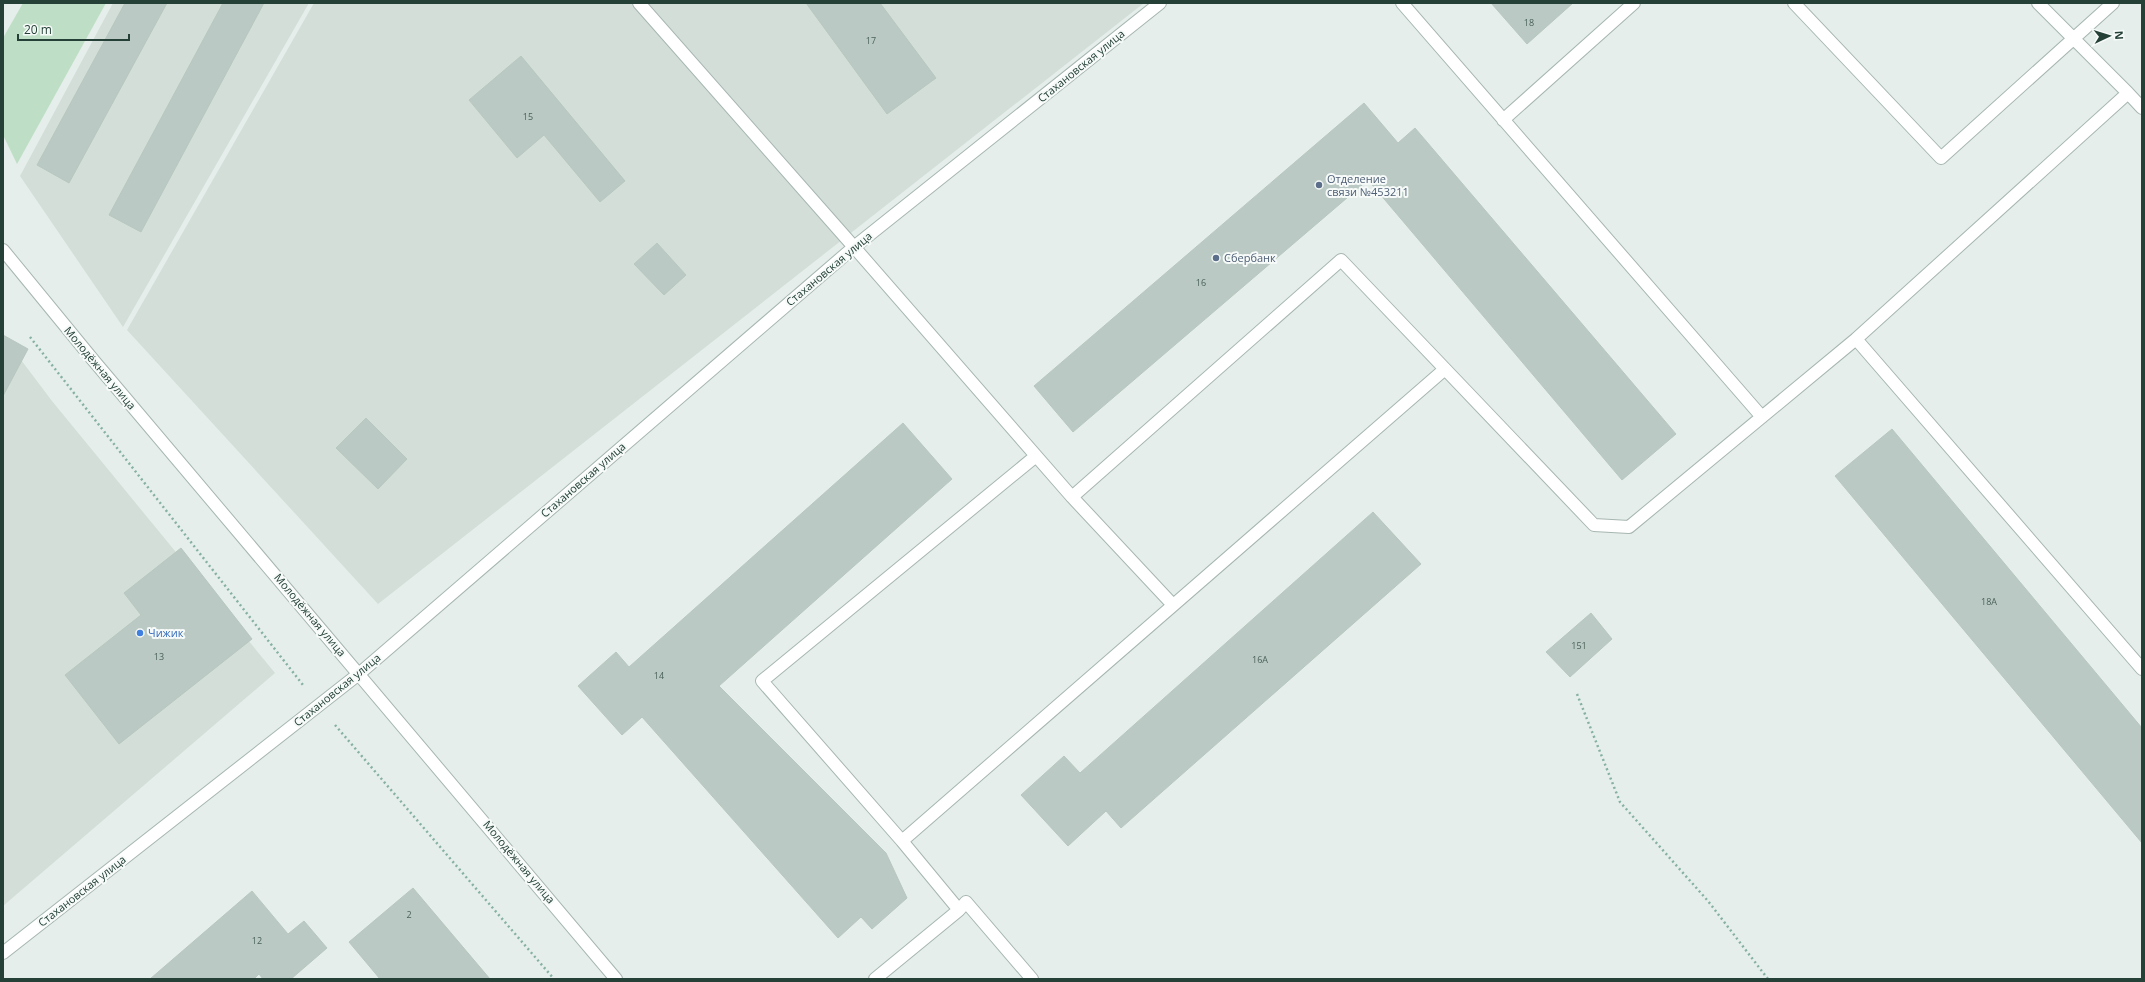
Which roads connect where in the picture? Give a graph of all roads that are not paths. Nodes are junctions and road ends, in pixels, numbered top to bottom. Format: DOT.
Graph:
graph roads {
  1 [pos="639,3"];
  2 [pos="1160,3"];
  3 [pos="1402,3"];
  4 [pos="1634,3"];
  5 [pos="1794,3"];
  6 [pos="2038,3"];
  7 [pos="2113,3"];
  8 [pos="2073,40"];
  9 [pos="2128,93"];
  10 [pos="2142,108"];
  11 [pos="1503,120"];
  12 [pos="854,247"];
  13 [pos="3,250"];
  14 [pos="1856,339"];
  15 [pos="1445,369"];
  16 [pos="1762,417"];
  17 [pos="1036,456"];
  18 [pos="1072,497"];
  19 [pos="1173,605"];
  20 [pos="2142,669"];
  21 [pos="360,673"];
  22 [pos="902,841"];
  23 [pos="959,910"];
  24 [pos="3,953"];
  25 [pos="616,979"];
  26 [pos="875,979"];
  27 [pos="1032,979"];
  1 -- 12 [label="street"];
  2 -- 12 [label="street, Стахановская улица"];
  3 -- 11 [label="street"];
  4 -- 11 [label="street"];
  5 -- 8 [label="street"];
  6 -- 8 [label="street"];
  7 -- 8 [label="street"];
  8 -- 9 [label="street"];
  9 -- 10 [label="street"];
  9 -- 14 [label="street"];
  11 -- 16 [label="street"];
  12 -- 17 [label="street"];
  12 -- 21 [label="street, Стахановская улица"];
  13 -- 21 [label="street, Молодёжная улица"];
  14 -- 16 [label="street"];
  14 -- 20 [label="street"];
  15 -- 16 [label="street"];
  15 -- 18 [label="street"];
  15 -- 19 [label="street"];
  17 -- 18 [label="street"];
  17 -- 22 [label="street"];
  18 -- 19 [label="street"];
  19 -- 22 [label="street"];
  21 -- 24 [label="street, Стахановская улица"];
  21 -- 25 [label="street, Молодёжная улица"];
  22 -- 23 [label="street"];
  23 -- 26 [label="street"];
  23 -- 27 [label="street"];
}
